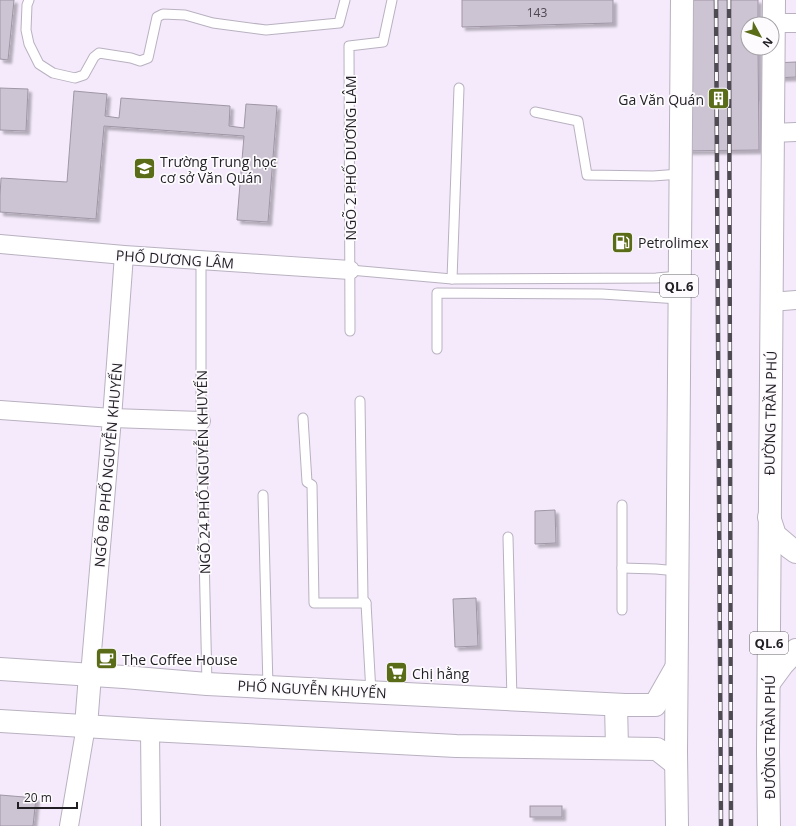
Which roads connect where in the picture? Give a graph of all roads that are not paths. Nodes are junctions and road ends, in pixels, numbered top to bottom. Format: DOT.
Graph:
graph roads {
  1 [pos="29,0"];
  2 [pos="345,0"];
  3 [pos="392,0"];
  4 [pos="682,0"];
  5 [pos="774,0"];
  6 [pos="774,16"];
  7 [pos="780,23"];
  8 [pos="796,24"];
  9 [pos="773,56"];
  10 [pos="459,88"];
  11 [pos="535,112"];
  12 [pos="796,132"];
  13 [pos="772,133"];
  14 [pos="680,174"];
  15 [pos="0,244"];
  16 [pos="124,255"];
  17 [pos="201,261"];
  18 [pos="350,270"];
  19 [pos="680,276"];
  20 [pos="452,279"];
  21 [pos="679,299"];
  22 [pos="796,300"];
  23 [pos="771,302"];
  24 [pos="350,331"];
  25 [pos="437,349"];
  26 [pos="360,401"];
  27 [pos="0,410"];
  28 [pos="112,418"];
  29 [pos="303,418"];
  30 [pos="201,421"];
  31 [pos="263,495"];
  32 [pos="622,505"];
  33 [pos="769,517"];
  34 [pos="508,537"];
  35 [pos="796,552"];
  36 [pos="622,568"];
  37 [pos="677,571"];
  38 [pos="366,603"];
  39 [pos="622,610"];
  40 [pos="796,650"];
  41 [pos="676,668"];
  42 [pos="0,669"];
  43 [pos="90,675"];
  44 [pos="769,683"];
  45 [pos="207,684"];
  46 [pos="268,687"];
  47 [pos="371,692"];
  48 [pos="512,700"];
  49 [pos="616,705"];
  50 [pos="0,721"];
  51 [pos="86,726"];
  52 [pos="150,730"];
  53 [pos="617,748"];
  54 [pos="676,764"];
  55 [pos="69,826"];
  56 [pos="151,826"];
  57 [pos="677,826"];
  58 [pos="769,826"];
  1 -- 2 [label="lane"];
  3 -- 18 [label="lane, NGÕ 2 PHỐ DƯƠNG LÂM"];
  4 -- 14 [label="main road, QL.6"];
  5 -- 6 [label="main road, ĐƯỜNG TRẦN PHÚ / QL.6"];
  7 -- 8 [label="street"];
  9 -- 13 [label="main road, ĐƯỜNG TRẦN PHÚ / QL.6"];
  10 -- 20 [label="lane"];
  11 -- 14 [label="lane"];
  12 -- 13 [label="street"];
  13 -- 23 [label="main road, ĐƯỜNG TRẦN PHÚ / QL.6"];
  14 -- 19 [label="main road, QL.6"];
  15 -- 16 [label="street, PHỐ DƯƠNG LÂM"];
  16 -- 17 [label="street, PHỐ DƯƠNG LÂM"];
  16 -- 28 [label="street, NGÕ 6B PHỐ NGUYỄN KHUYẾN"];
  17 -- 18 [label="street, PHỐ DƯƠNG LÂM"];
  17 -- 30 [label="lane, NGÕ 24 PHỐ NGUYỄN KHUYẾN"];
  18 -- 20 [label="lane"];
  18 -- 24 [label="lane, NGÕ 2 PHỐ DƯƠNG LÂM"];
  19 -- 20 [label="lane"];
  19 -- 21 [label="main road, QL.6"];
  21 -- 25 [label="lane"];
  21 -- 37 [label="main road, QL.6"];
  22 -- 23 [label="street"];
  23 -- 33 [label="main road, ĐƯỜNG TRẦN PHÚ / QL.6"];
  26 -- 38 [label="lane"];
  27 -- 28 [label="street"];
  28 -- 30 [label="street"];
  28 -- 43 [label="street, NGÕ 6B PHỐ NGUYỄN KHUYẾN"];
  29 -- 38 [label="lane"];
  30 -- 45 [label="lane, NGÕ 24 PHỐ NGUYỄN KHUYẾN"];
  31 -- 46 [label="lane"];
  32 -- 36 [label="lane"];
  33 -- 35 [label="main road"];
  33 -- 44 [label="main road, ĐƯỜNG TRẦN PHÚ / QL.6"];
  34 -- 48 [label="lane"];
  36 -- 37 [label="lane"];
  36 -- 39 [label="lane"];
  37 -- 41 [label="main road, QL.6"];
  38 -- 47 [label="lane"];
  40 -- 44 [label="main road"];
  41 -- 49 [label="main road, PHỐ NGUYỄN KHUYẾN"];
  41 -- 54 [label="main road, QL.6"];
  42 -- 43 [label="main road, PHỐ NGUYỄN KHUYẾN"];
  43 -- 45 [label="main road, PHỐ NGUYỄN KHUYẾN"];
  43 -- 51 [label="main road"];
  44 -- 58 [label="main road, ĐƯỜNG TRẦN PHÚ / QL.6"];
  45 -- 46 [label="main road, PHỐ NGUYỄN KHUYẾN"];
  46 -- 47 [label="main road, PHỐ NGUYỄN KHUYẾN"];
  47 -- 48 [label="main road, PHỐ NGUYỄN KHUYẾN"];
  48 -- 49 [label="main road, PHỐ NGUYỄN KHUYẾN"];
  49 -- 53 [label="main road"];
  50 -- 51 [label="main road"];
  51 -- 52 [label="main road"];
  51 -- 55 [label="street"];
  52 -- 53 [label="main road"];
  52 -- 56 [label="street"];
  53 -- 54 [label="main road"];
  54 -- 57 [label="main road, QL.6"];
}
